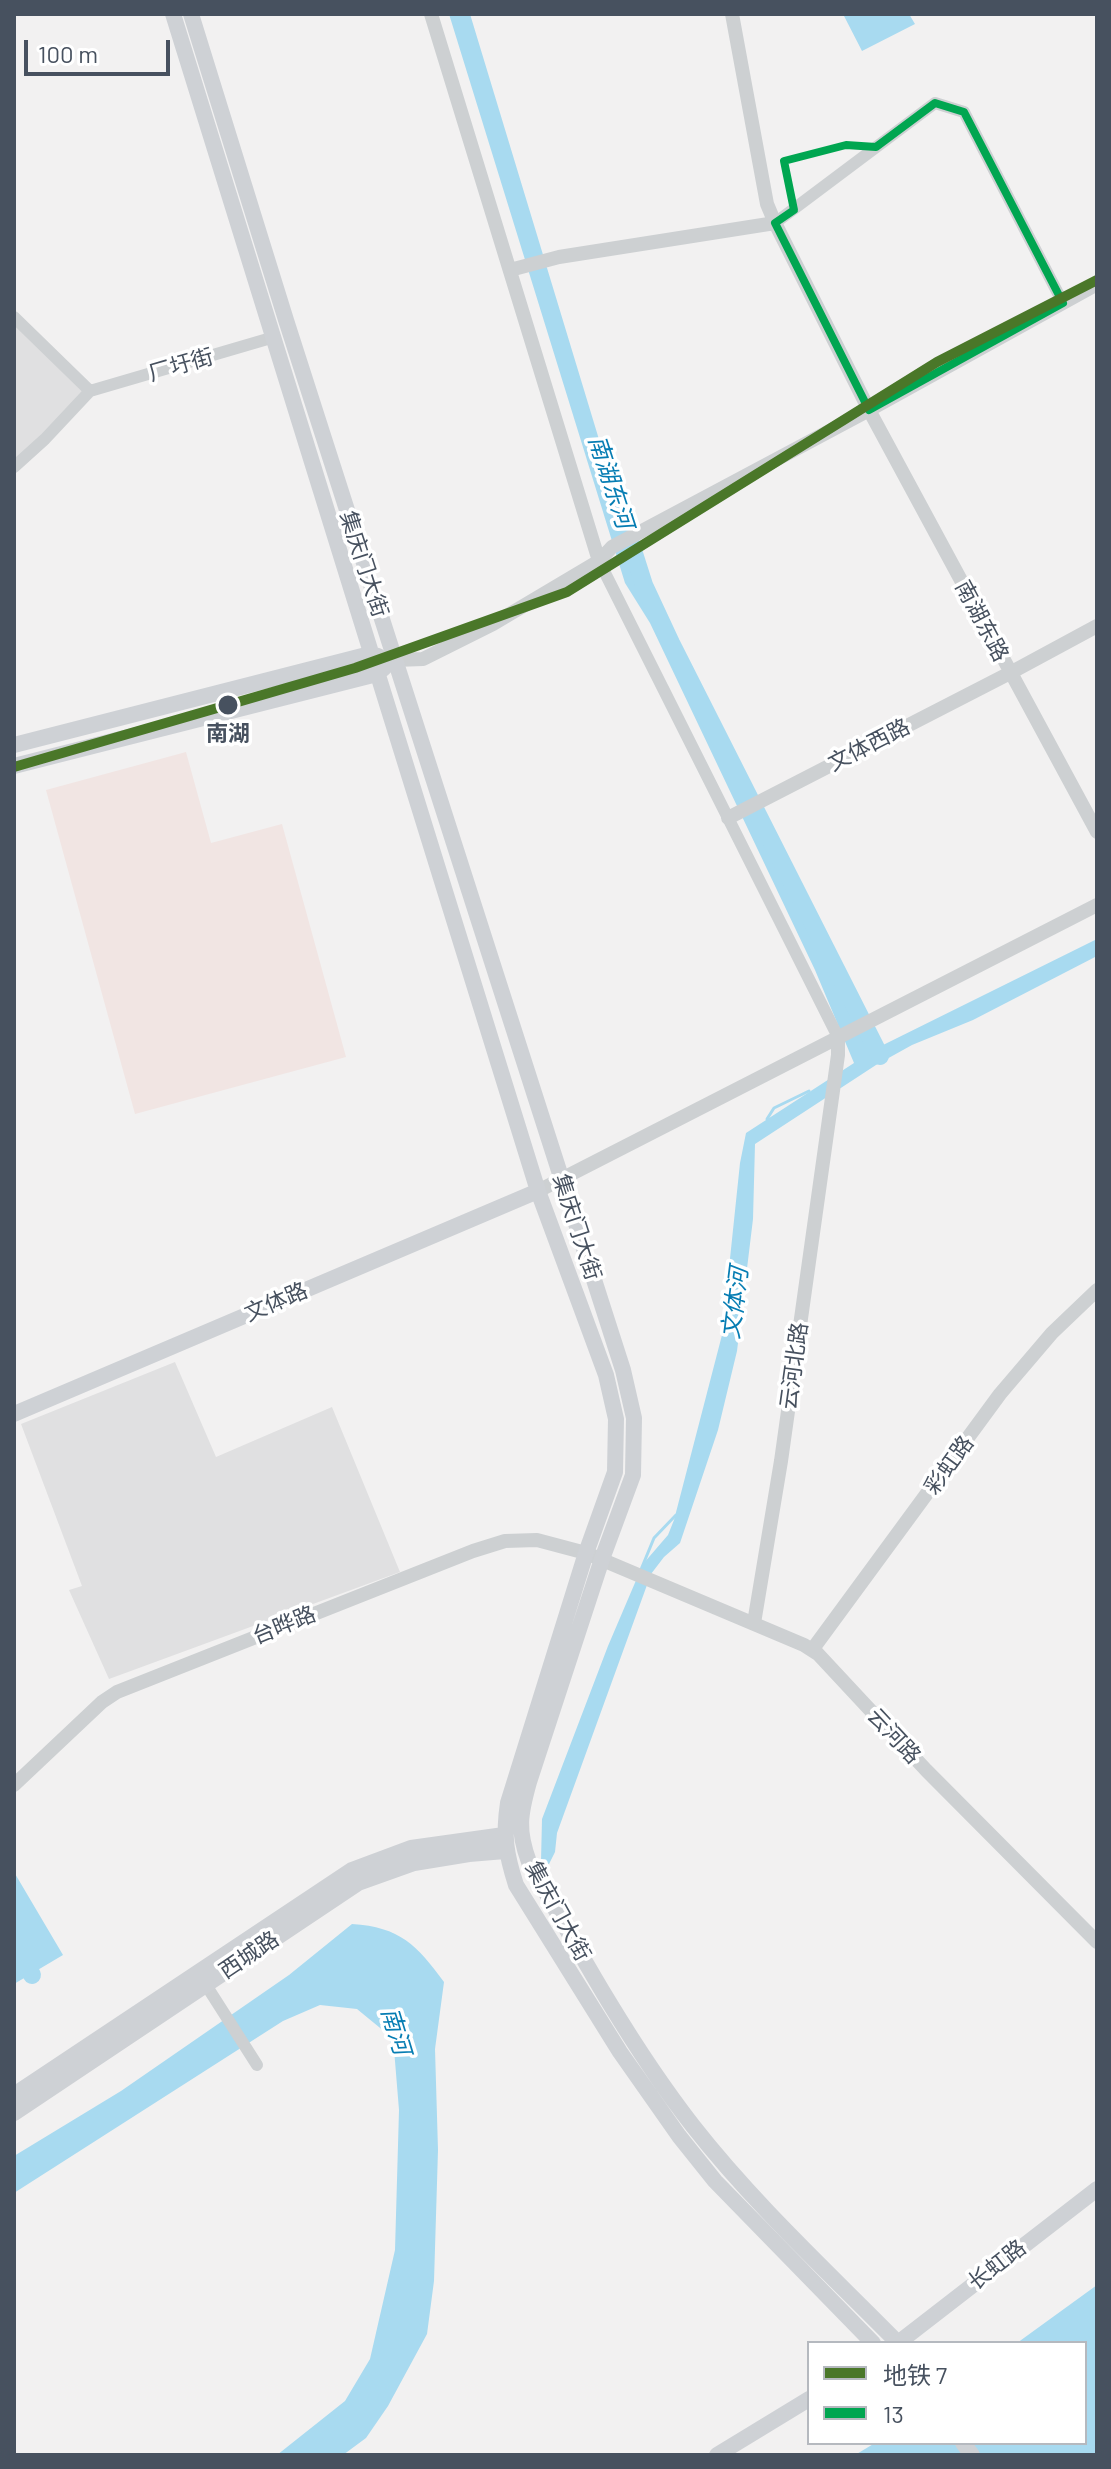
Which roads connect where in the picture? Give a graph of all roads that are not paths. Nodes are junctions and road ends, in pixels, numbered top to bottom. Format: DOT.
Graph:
graph roads {
  1 [pos="173,14"];
  2 [pos="191,14"];
  3 [pos="431,14"];
  4 [pos="732,14"];
  5 [pos="775,223"];
  6 [pos="510,270"];
  7 [pos="1097,284"];
  8 [pos="1063,303"];
  9 [pos="14,317"];
  10 [pos="271,338"];
  11 [pos="90,391"];
  12 [pos="869,410"];
  13 [pos="14,467"];
  14 [pos="599,561"];
  15 [pos="1097,626"];
  16 [pos="370,654"];
  17 [pos="395,660"];
  18 [pos="1010,673"];
  19 [pos="377,674"];
  20 [pos="14,745"];
  21 [pos="14,766"];
  22 [pos="734,814"];
  23 [pos="1097,832"];
  24 [pos="1097,905"];
  25 [pos="841,1036"];
  26 [pos="562,1178"];
  27 [pos="538,1191"];
  28 [pos="1097,1290"];
  29 [pos="14,1414"];
  30 [pos="594,1556"];
  31 [pos="625,1568"];
  32 [pos="754,1623"];
  33 [pos="812,1650"];
  34 [pos="14,1785"];
  35 [pos="505,1843"];
  36 [pos="1097,1942"];
  37 [pos="206,1985"];
  38 [pos="257,2065"];
  39 [pos="14,2095"];
  40 [pos="14,2113"];
  41 [pos="1097,2189"];
  42 [pos="871,2341"];
  43 [pos="896,2341"];
  44 [pos="901,2341"];
  45 [pos="807,2400"];
  46 [pos="717,2455"];
  1 -- 10 [label="main road, 集庆门大街"];
  2 -- 17 [label="main road, 集庆门大街"];
  3 -- 6 [label="street"];
  4 -- 5 [label="street"];
  5 -- 6 [label="street"];
  5 -- 8 [label="street"];
  5 -- 12 [label="street, 南湖东路"];
  6 -- 14 [label="street"];
  7 -- 8 [label="street"];
  8 -- 12 [label="street"];
  9 -- 11 [label="street"];
  10 -- 11 [label="street, 厂圩街"];
  10 -- 16 [label="main road, 集庆门大街"];
  11 -- 13 [label="street"];
  12 -- 14 [label="street"];
  12 -- 18 [label="street, 南湖东路"];
  14 -- 17 [label="street"];
  14 -- 22 [label="street"];
  15 -- 18 [label="street, 文体西路"];
  16 -- 17 [label="main road"];
  16 -- 19 [label="main road, 集庆门大街"];
  16 -- 20 [label="main road"];
  17 -- 19 [label="main road"];
  17 -- 26 [label="main road, 集庆门大街"];
  18 -- 22 [label="street, 文体西路"];
  18 -- 23 [label="street, 南湖东路"];
  19 -- 21 [label="main road"];
  19 -- 27 [label="main road, 集庆门大街"];
  22 -- 25 [label="street"];
  24 -- 25 [label="street"];
  25 -- 26 [label="street"];
  25 -- 32 [label="street, 云河北路"];
  26 -- 27 [label="street"];
  26 -- 30 [label="main road, 集庆门大街"];
  27 -- 29 [label="main road, 文体路"];
  27 -- 30 [label="main road, 集庆门大街"];
  28 -- 33 [label="street, 彩虹路"];
  30 -- 31 [label="street, 台晔路"];
  30 -- 34 [label="street, 台晔路"];
  30 -- 35 [label="main road, 集庆门大街"];
  30 -- 43 [label="main road, 集庆门大街"];
  31 -- 32 [label="street, 云河路"];
  32 -- 33 [label="street, 云河路"];
  33 -- 36 [label="street, 云河路"];
  35 -- 37 [label="main road, 西城路"];
  35 -- 39 [label="main road, 西城路"];
  35 -- 42 [label="main road, 集庆门大街"];
  37 -- 38 [label="street"];
  37 -- 40 [label="main road, 西城路"];
  41 -- 44 [label="main road, 长虹路"];
  45 -- 46 [label="main road"];
}
